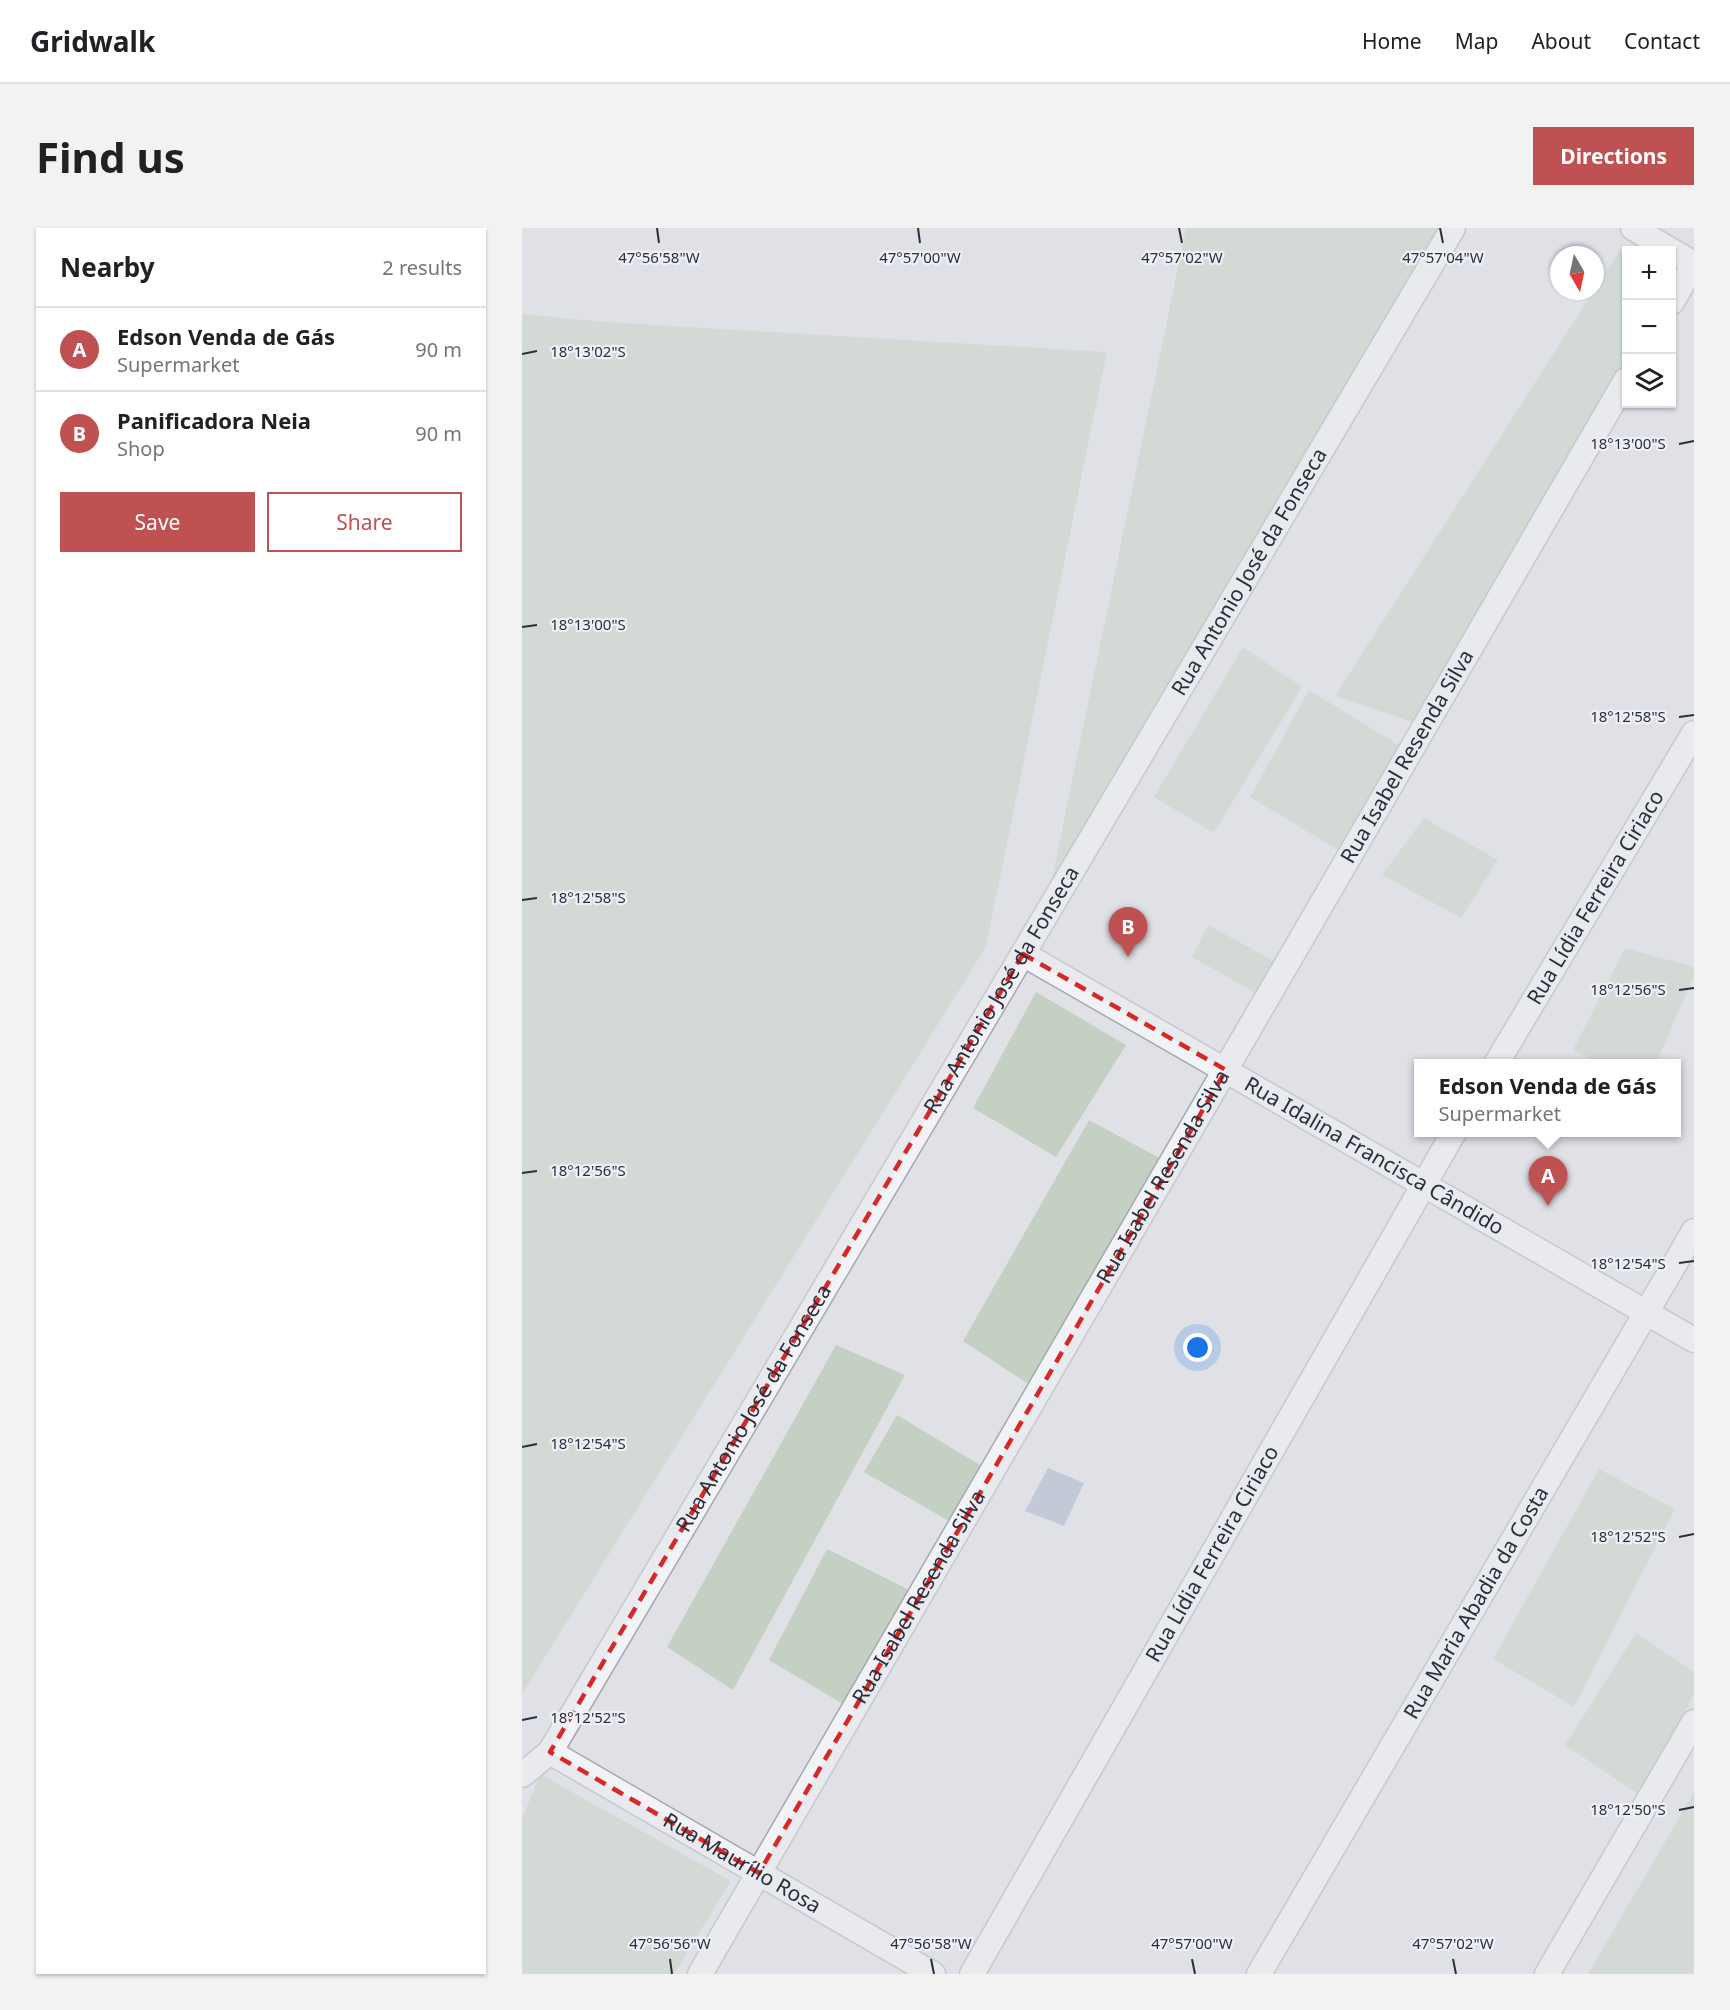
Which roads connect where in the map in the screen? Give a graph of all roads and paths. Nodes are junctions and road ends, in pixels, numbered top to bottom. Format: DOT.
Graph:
graph roads {
  1 [pos="1453,228"];
  2 [pos="1633,228"];
  3 [pos="1694,264"];
  4 [pos="1673,300"];
  5 [pos="1622,387"];
  6 [pos="1694,733"];
  7 [pos="1023,954"];
  8 [pos="1499,1059"];
  9 [pos="1226,1070"];
  10 [pos="1451,1137"];
  11 [pos="1423,1184"];
  12 [pos="1694,1231"];
  13 [pos="1646,1312"];
  14 [pos="1694,1340"];
  15 [pos="1694,1722"];
  16 [pos="550,1752"];
  17 [pos="522,1775"];
  18 [pos="759,1873"];
  19 [pos="700,1974"];
  20 [pos="933,1974"];
  21 [pos="972,1974"];
  22 [pos="1259,1974"];
  23 [pos="1547,1974"];
  1 -- 7 [label="street, Rua Antonio José da Fonseca"];
  2 -- 3 [label="street"];
  3 -- 4 [label="street"];
  5 -- 9 [label="street, Rua Isabel Resenda Silva"];
  6 -- 8 [label="street, Rua Lídia Ferreira Ciriaco"];
  7 -- 9 [label="street, Rua Idalina Francisca Cândido"];
  7 -- 16 [label="street, Rua Antonio José da Fonseca"];
  9 -- 11 [label="street, Rua Idalina Francisca Cândido"];
  9 -- 18 [label="street, Rua Isabel Resenda Silva"];
  10 -- 11 [label="street, Rua Lídia Ferreira Ciriaco"];
  11 -- 13 [label="street, Rua Idalina Francisca Cândido"];
  11 -- 21 [label="street, Rua Lídia Ferreira Ciriaco"];
  12 -- 13 [label="street, Rua Maria Abadia da Costa"];
  13 -- 14 [label="street, Rua Idalina Francisca Cândido"];
  13 -- 22 [label="street, Rua Maria Abadia da Costa"];
  15 -- 23 [label="street"];
  16 -- 17 [label="street, Rua Antonio José da Fonseca"];
  16 -- 18 [label="street, Rua Maurílio Rosa"];
  18 -- 19 [label="street, Rua Isabel Resenda Silva"];
  18 -- 20 [label="street, Rua Maurílio Rosa"];
}
